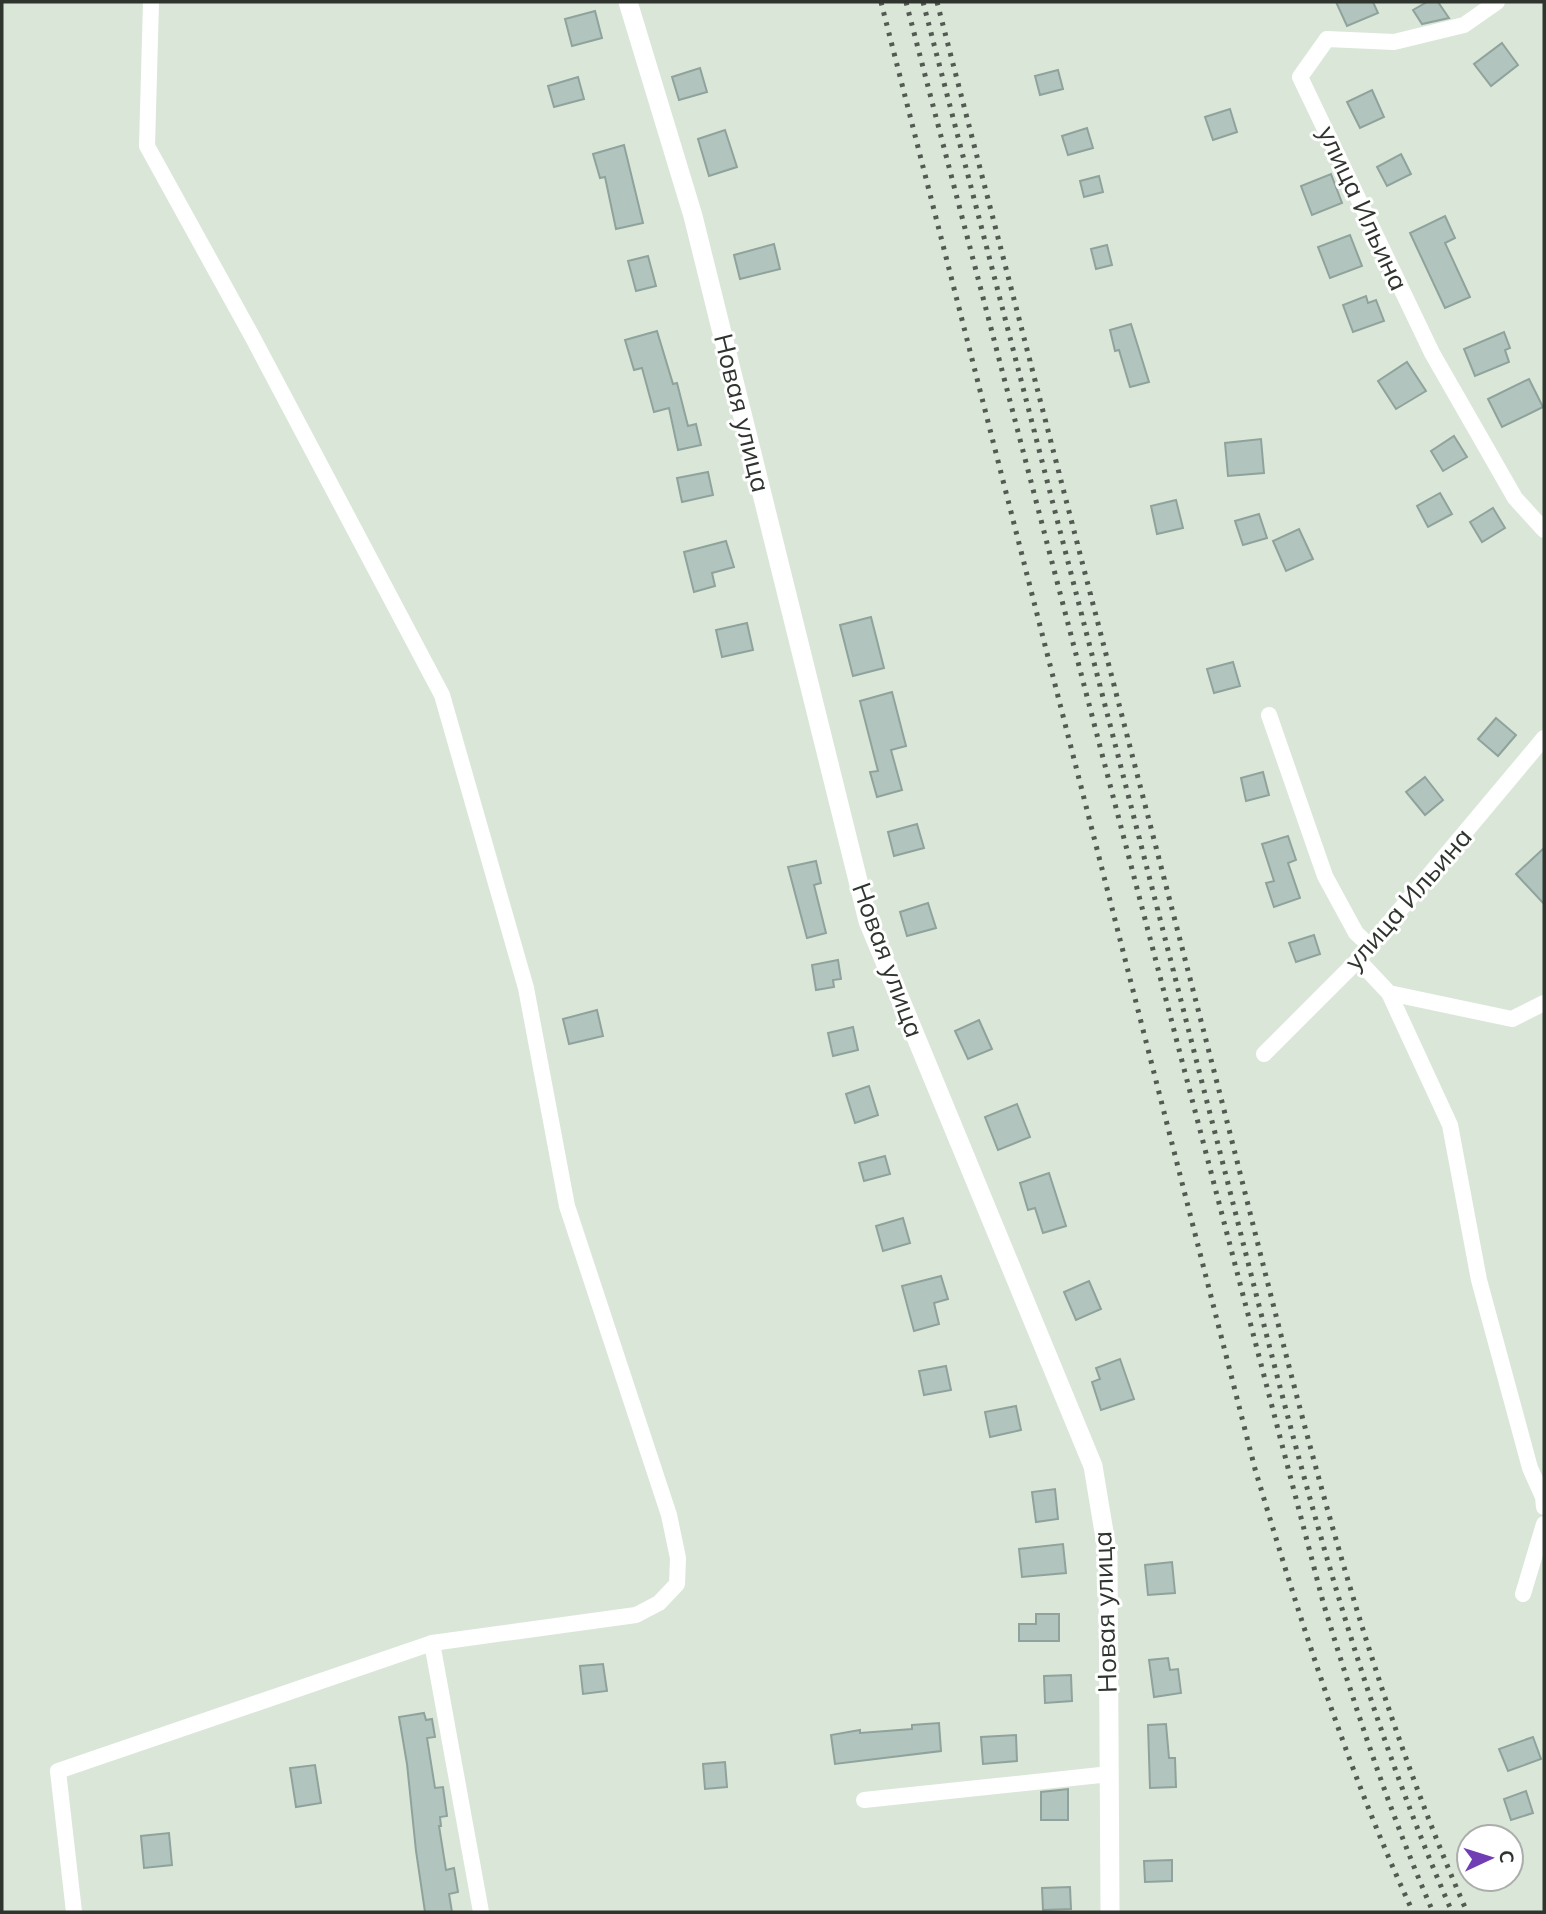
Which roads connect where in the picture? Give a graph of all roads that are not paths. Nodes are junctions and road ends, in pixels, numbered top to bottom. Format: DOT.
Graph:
graph roads {
  1 [pos="151,2"];
  2 [pos="628,2"];
  3 [pos="1497,2"];
  4 [pos="1544,530"];
  5 [pos="1269,715"];
  6 [pos="1544,738"];
  7 [pos="1370,946"];
  8 [pos="1358,960"];
  9 [pos="1389,993"];
  10 [pos="1544,1003"];
  11 [pos="1264,1054"];
  12 [pos="1544,1507"];
  13 [pos="1544,1524"];
  14 [pos="1523,1594"];
  15 [pos="432,1643"];
  16 [pos="1110,1774"];
  17 [pos="864,1800"];
  18 [pos="74,1912"];
  19 [pos="481,1912"];
  20 [pos="1110,1912"];
  1 -- 15 [label="street"];
  2 -- 16 [label="street, Новая улица"];
  3 -- 4 [label="street, улица Ильина"];
  5 -- 7 [label="street"];
  6 -- 7 [label="street, улица Ильина"];
  7 -- 8 [label="street, улица Ильина"];
  8 -- 9 [label="street"];
  8 -- 11 [label="street, улица Ильина"];
  9 -- 10 [label="street"];
  9 -- 12 [label="street"];
  13 -- 14 [label="street"];
  15 -- 18 [label="street"];
  15 -- 19 [label="street"];
  16 -- 17 [label="street"];
  16 -- 20 [label="street, Новая улица"];
}
